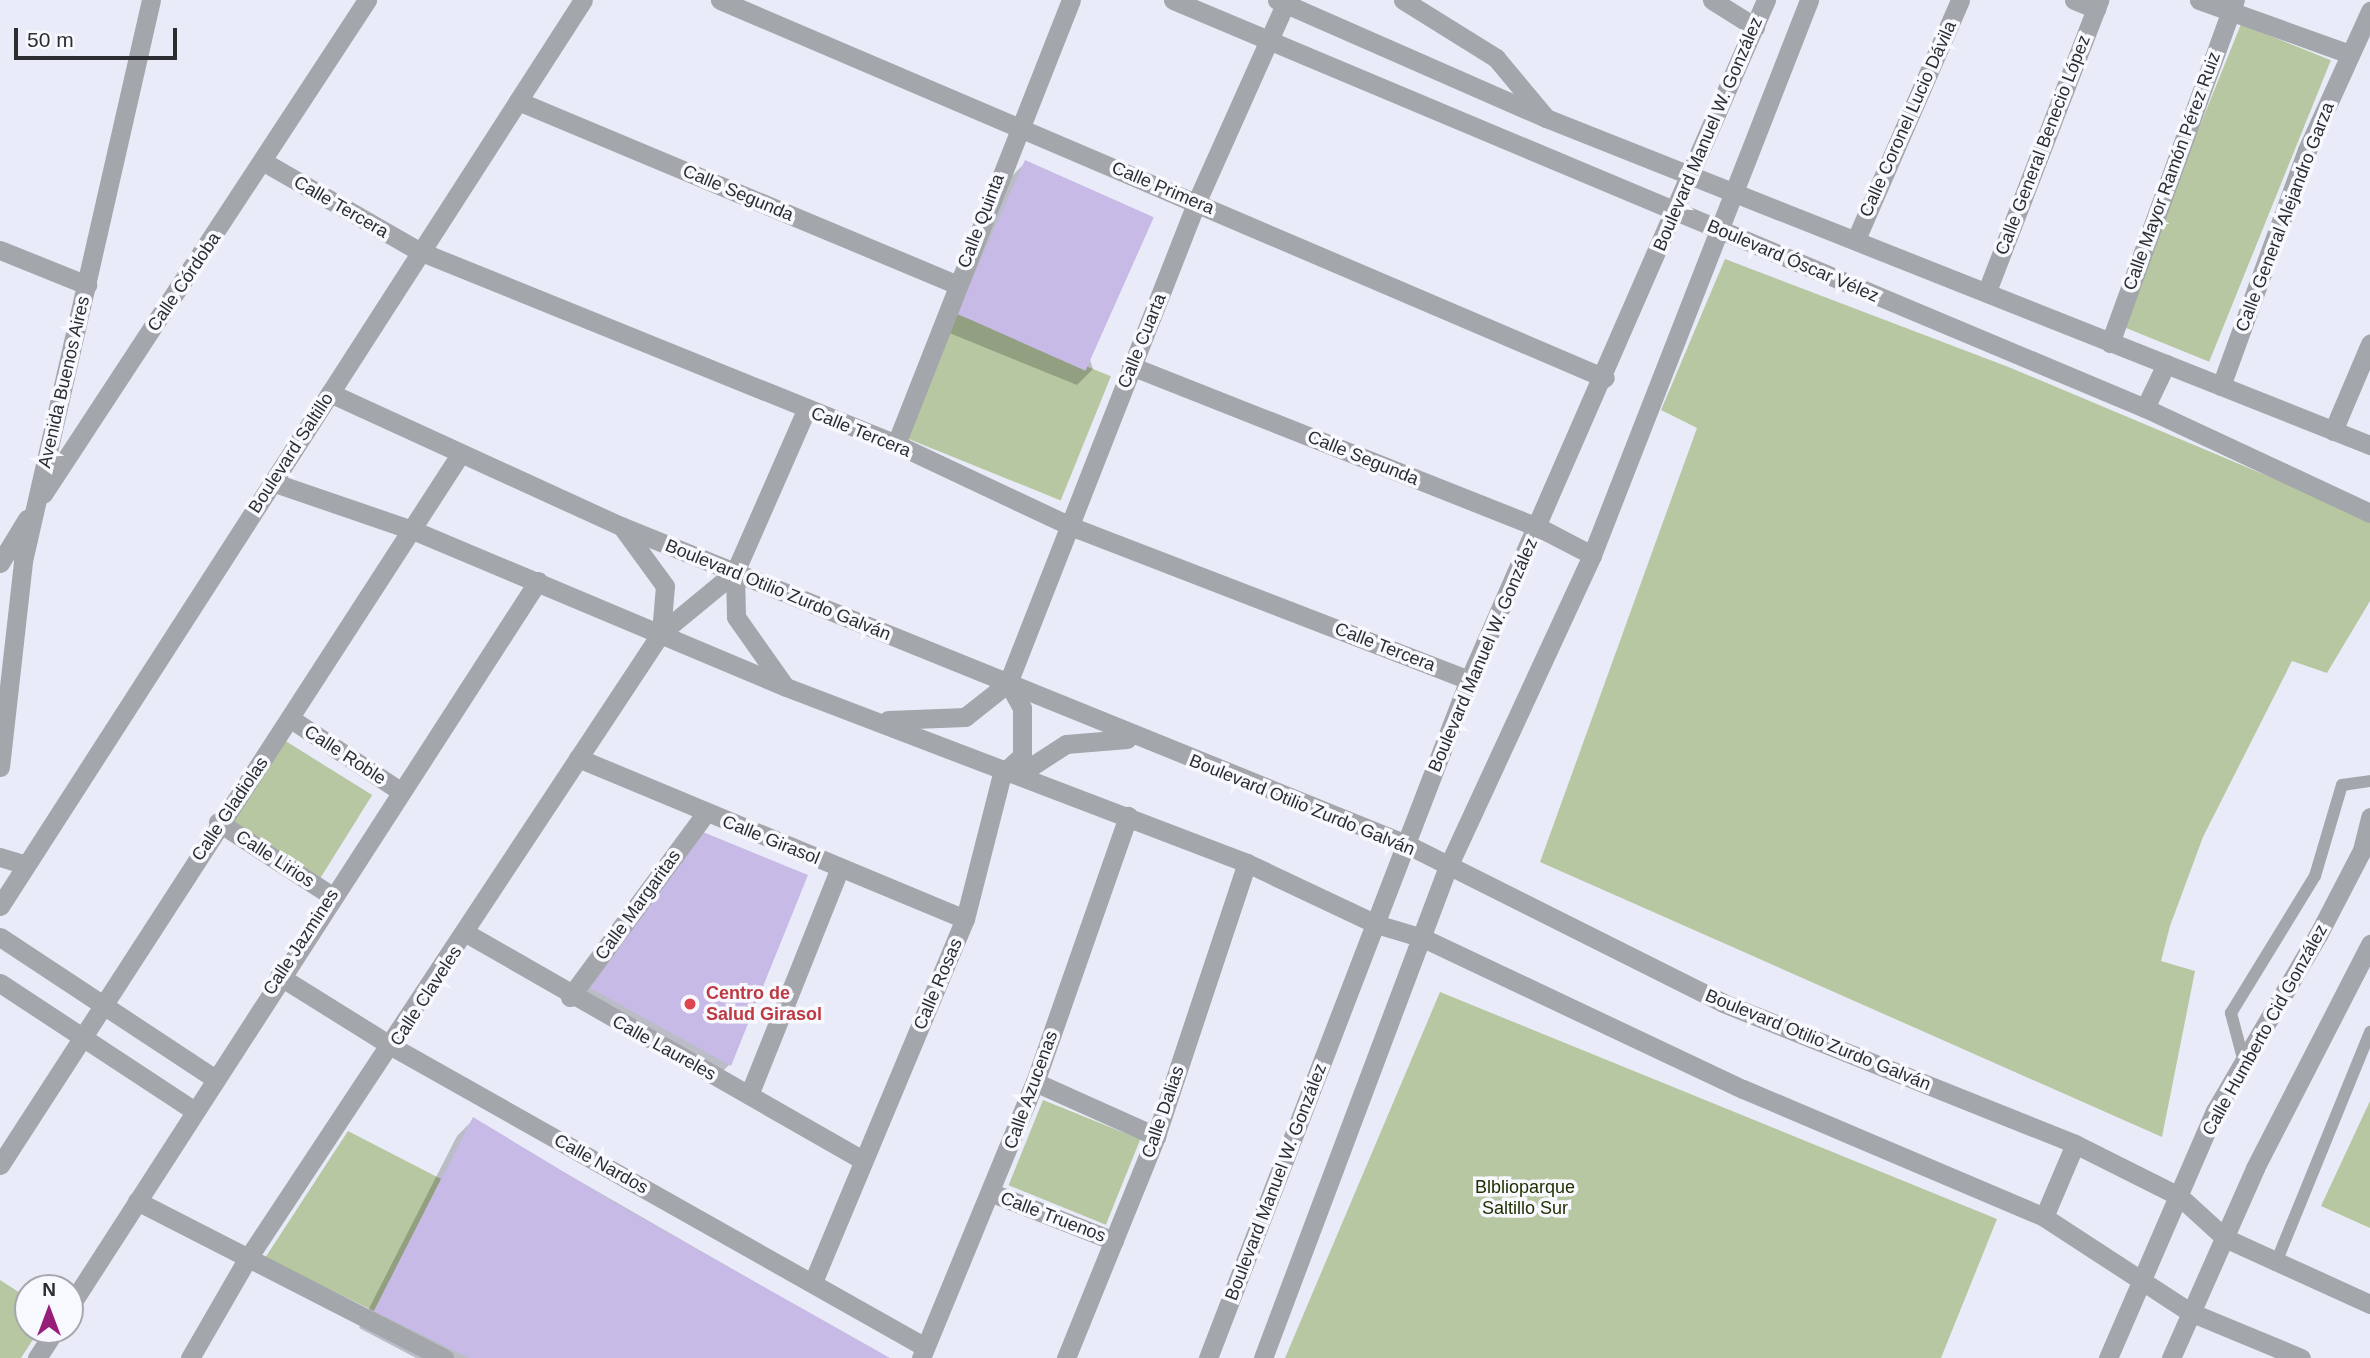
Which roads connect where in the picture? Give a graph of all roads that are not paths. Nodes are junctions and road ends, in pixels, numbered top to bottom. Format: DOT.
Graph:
graph roads {
  1 [pos="151,0"];
  2 [pos="161,0"];
  3 [pos="367,0"];
  4 [pos="583,0"];
  5 [pos="720,0"];
  6 [pos="1072,0"];
  7 [pos="1173,0"];
  8 [pos="1403,0"];
  9 [pos="1712,0"];
  10 [pos="1766,0"];
  11 [pos="1809,0"];
  12 [pos="1960,0"];
  13 [pos="2074,0"];
  14 [pos="2199,0"];
  15 [pos="1283,1"];
  16 [pos="2097,4"];
  17 [pos="2233,5"];
  18 [pos="2370,11"];
  19 [pos="147,20"];
  20 [pos="1755,27"];
  21 [pos="1268,40"];
  22 [pos="2350,54"];
  23 [pos="519,101"];
  24 [pos="1545,118"];
  25 [pos="1017,127"];
  26 [pos="264,162"];
  27 [pos="1690,175"];
  28 [pos="1730,190"];
  29 [pos="1197,201"];
  30 [pos="1674,213"];
  31 [pos="1715,228"];
  32 [pos="1857,237"];
  33 [pos="0,250"];
  34 [pos="419,251"];
  35 [pos="87,285"];
  36 [pos="957,285"];
  37 [pos="1987,291"];
  38 [pos="2110,343"];
  39 [pos="2370,344"];
  40 [pos="2166,364"];
  41 [pos="1131,366"];
  42 [pos="1605,378"];
  43 [pos="2221,386"];
  44 [pos="330,393"];
  45 [pos="2145,408"];
  46 [pos="806,410"];
  47 [pos="2333,431"];
  48 [pos="896,444"];
  49 [pos="2370,445"];
  50 [pos="461,453"];
  51 [pos="272,482"];
  52 [pos="35,505"];
  53 [pos="2370,513"];
  54 [pos="621,526"];
  55 [pos="1070,526"];
  56 [pos="1538,527"];
  57 [pos="415,531"];
  58 [pos="1592,555"];
  59 [pos="0,563"];
  60 [pos="735,572"];
  61 [pos="538,582"];
  62 [pos="662,633"];
  63 [pos="1469,680"];
  64 [pos="1008,683"];
  65 [pos="786,688"];
  66 [pos="866,717"];
  67 [pos="291,719"];
  68 [pos="1136,739"];
  69 [pos="578,758"];
  70 [pos="0,767"];
  71 [pos="1002,774"];
  72 [pos="2370,780"];
  73 [pos="400,791"];
  74 [pos="705,814"];
  75 [pos="1128,816"];
  76 [pos="2370,817"];
  77 [pos="218,822"];
  78 [pos="1406,844"];
  79 [pos="0,857"];
  80 [pos="1247,863"];
  81 [pos="26,865"];
  82 [pos="840,869"];
  83 [pos="1447,869"];
  84 [pos="332,896"];
  85 [pos="0,906"];
  86 [pos="965,919"];
  87 [pos="1376,924"];
  88 [pos="466,933"];
  89 [pos="0,936"];
  90 [pos="1423,938"];
  91 [pos="2370,944"];
  92 [pos="279,976"];
  93 [pos="0,983"];
  94 [pos="570,997"];
  95 [pos="103,1008"];
  96 [pos="2370,1032"];
  97 [pos="83,1036"];
  98 [pos="393,1047"];
  99 [pos="2244,1062"];
  100 [pos="214,1078"];
  101 [pos="1035,1082"];
  102 [pos="749,1095"];
  103 [pos="193,1110"];
  104 [pos="1156,1136"];
  105 [pos="2075,1144"];
  106 [pos="863,1160"];
  107 [pos="0,1165"];
  108 [pos="992,1194"];
  109 [pos="2179,1196"];
  110 [pos="137,1201"];
  111 [pos="2044,1217"];
  112 [pos="2225,1238"];
  113 [pos="1114,1241"];
  114 [pos="246,1261"];
  115 [pos="2275,1265"];
  116 [pos="2141,1275"];
  117 [pos="813,1283"];
  118 [pos="84,1285"];
  119 [pos="2370,1304"];
  120 [pos="2190,1312"];
  121 [pos="923,1353"];
  122 [pos="190,1358"];
  123 [pos="444,1358"];
  124 [pos="1066,1358"];
  125 [pos="1208,1358"];
  126 [pos="1263,1358"];
  127 [pos="2108,1358"];
  128 [pos="2171,1358"];
  129 [pos="2301,1358"];
  1 -- 19 [label="street, Avenida Buenos Aires"];
  2 -- 19 [label="street"];
  3 -- 26 [label="street, Calle Córdoba"];
  4 -- 23 [label="street, Boulevard Saltillo"];
  5 -- 25 [label="street, Calle Primera"];
  6 -- 25 [label="street, Calle Quinta"];
  7 -- 21 [label="street, Boulevard Óscar Vélez"];
  8 -- 24 [label="street"];
  9 -- 20 [label="street"];
  10 -- 20 [label="street, Boulevard Manuel W. González"];
  11 -- 28 [label="street"];
  12 -- 32 [label="street, Calle Coronel Lucio Dávila"];
  13 -- 16 [label="street"];
  14 -- 17 [label="street"];
  15 -- 21 [label="street, Calle Cuarta"];
  15 -- 24 [label="street"];
  16 -- 37 [label="street, Calle General Benecio López"];
  17 -- 22 [label="street"];
  17 -- 38 [label="street, Calle Mayor Ramón Pérez Ruiz"];
  18 -- 22 [label="street, Calle General Alejandro Garza"];
  19 -- 35 [label="street, Avenida Buenos Aires"];
  20 -- 27 [label="street, Boulevard Manuel W. González"];
  21 -- 29 [label="street, Calle Cuarta"];
  21 -- 30 [label="street, Boulevard Óscar Vélez"];
  22 -- 43 [label="street, Calle General Alejandro Garza"];
  23 -- 34 [label="street, Boulevard Saltillo"];
  23 -- 36 [label="street, Calle Segunda"];
  24 -- 27 [label="street"];
  25 -- 29 [label="street, Calle Primera"];
  25 -- 36 [label="street, Calle Quinta"];
  26 -- 34 [label="street, Calle Tercera"];
  26 -- 52 [label="street, Calle Córdoba"];
  27 -- 28 [label="street"];
  27 -- 30 [label="street, Boulevard Manuel W. González"];
  28 -- 31 [label="street"];
  28 -- 32 [label="street"];
  29 -- 41 [label="street, Calle Cuarta"];
  29 -- 42 [label="street, Calle Primera"];
  30 -- 31 [label="street, Boulevard Óscar Vélez"];
  30 -- 42 [label="street, Boulevard Manuel W. González"];
  31 -- 45 [label="street, Boulevard Óscar Vélez"];
  31 -- 58 [label="street"];
  32 -- 37 [label="street"];
  33 -- 35 [label="street"];
  34 -- 44 [label="street, Boulevard Saltillo"];
  34 -- 46 [label="street, Calle Tercera"];
  35 -- 52 [label="street, Avenida Buenos Aires"];
  36 -- 48 [label="street, Calle Quinta"];
  37 -- 38 [label="street"];
  38 -- 40 [label="street"];
  39 -- 47 [label="street"];
  40 -- 43 [label="street"];
  40 -- 45 [label="street"];
  41 -- 55 [label="street, Calle Cuarta"];
  41 -- 56 [label="street, Calle Segunda"];
  42 -- 56 [label="street, Boulevard Manuel W. González"];
  43 -- 47 [label="street"];
  44 -- 50 [label="street, Boulevard Otilio Zurdo Galván"];
  44 -- 51 [label="street, Boulevard Saltillo"];
  45 -- 53 [label="street, Boulevard Óscar Vélez"];
  46 -- 48 [label="street, Calle Tercera"];
  46 -- 60 [label="street"];
  47 -- 49 [label="street"];
  48 -- 55 [label="street, Calle Tercera"];
  50 -- 54 [label="street, Boulevard Otilio Zurdo Galván"];
  50 -- 57 [label="street, Calle Gladiolas"];
  51 -- 57 [label="street"];
  51 -- 81 [label="street, Boulevard Saltillo"];
  52 -- 59 [label="street, Calle Córdoba"];
  52 -- 70 [label="street, Avenida Buenos Aires"];
  54 -- 60 [label="street, Boulevard Otilio Zurdo Galván"];
  54 -- 62 [label="street"];
  55 -- 63 [label="street, Calle Tercera"];
  55 -- 64 [label="street, Calle Cuarta"];
  56 -- 58 [label="street, Calle Segunda"];
  56 -- 63 [label="street, Boulevard Manuel W. González"];
  57 -- 61 [label="street"];
  57 -- 67 [label="street, Calle Gladiolas"];
  58 -- 83 [label="street"];
  60 -- 62 [label="street"];
  60 -- 64 [label="street, Boulevard Otilio Zurdo Galván"];
  60 -- 65 [label="street"];
  61 -- 62 [label="street"];
  61 -- 73 [label="street, Calle Jazmines"];
  62 -- 65 [label="street"];
  62 -- 69 [label="street, Calle Claveles"];
  63 -- 78 [label="street, Boulevard Manuel W. González"];
  64 -- 66 [label="street"];
  64 -- 68 [label="street, Boulevard Otilio Zurdo Galván"];
  64 -- 71 [label="street, Calle Rosas"];
  65 -- 66 [label="street"];
  66 -- 71 [label="street"];
  67 -- 73 [label="street, Calle Roble"];
  67 -- 77 [label="street, Calle Gladiolas"];
  68 -- 71 [label="street"];
  68 -- 78 [label="street, Boulevard Otilio Zurdo Galván"];
  69 -- 74 [label="street, Calle Girasol"];
  69 -- 88 [label="street, Calle Claveles"];
  71 -- 75 [label="street"];
  71 -- 86 [label="street, Calle Rosas"];
  72 -- 99 [label="lane"];
  73 -- 84 [label="street, Calle Jazmines"];
  74 -- 82 [label="street, Calle Girasol"];
  74 -- 94 [label="street, Calle Margaritas"];
  75 -- 80 [label="street"];
  75 -- 101 [label="street, Calle Azucenas"];
  76 -- 99 [label="street, Calle Humberto Cid González"];
  77 -- 84 [label="street, Calle Lirios"];
  77 -- 95 [label="street, Calle Gladiolas"];
  78 -- 83 [label="street, Boulevard Otilio Zurdo Galván"];
  78 -- 87 [label="street, Boulevard Manuel W. González"];
  79 -- 81 [label="street"];
  80 -- 87 [label="street"];
  80 -- 104 [label="street, Calle Dalias"];
  81 -- 85 [label="street, Boulevard Saltillo"];
  82 -- 86 [label="street, Calle Girasol"];
  82 -- 102 [label="street"];
  83 -- 90 [label="street"];
  83 -- 105 [label="street, Boulevard Otilio Zurdo Galván"];
  84 -- 92 [label="street, Calle Jazmines"];
  86 -- 106 [label="street, Calle Rosas"];
  87 -- 90 [label="street"];
  87 -- 125 [label="street, Boulevard Manuel W. González"];
  88 -- 94 [label="street, Calle Laureles"];
  88 -- 98 [label="street, Calle Claveles"];
  89 -- 95 [label="street"];
  90 -- 111 [label="street"];
  90 -- 126 [label="street"];
  91 -- 112 [label="street"];
  92 -- 98 [label="street, Calle Nardos"];
  92 -- 100 [label="street, Calle Jazmines"];
  93 -- 97 [label="street"];
  94 -- 102 [label="street, Calle Laureles"];
  95 -- 97 [label="street, Calle Gladiolas"];
  95 -- 100 [label="street"];
  96 -- 115 [label="lane"];
  97 -- 103 [label="street"];
  97 -- 107 [label="street, Calle Gladiolas"];
  98 -- 114 [label="street, Calle Claveles"];
  98 -- 117 [label="street, Calle Nardos"];
  99 -- 109 [label="street, Calle Humberto Cid González"];
  100 -- 103 [label="street, Calle Jazmines"];
  101 -- 104 [label="street"];
  101 -- 108 [label="street, Calle Azucenas"];
  102 -- 106 [label="street, Calle Laureles"];
  103 -- 110 [label="street, Calle Jazmines"];
  104 -- 113 [label="street, Calle Dalias"];
  105 -- 109 [label="street, Boulevard Otilio Zurdo Galván"];
  105 -- 111 [label="street"];
  106 -- 117 [label="street, Calle Rosas"];
  108 -- 113 [label="street, Calle Truenos"];
  108 -- 121 [label="street, Calle Azucenas"];
  109 -- 112 [label="street, Boulevard Otilio Zurdo Galván"];
  109 -- 116 [label="street, Calle Humberto Cid González"];
  110 -- 114 [label="street"];
  110 -- 118 [label="street, Calle Jazmines"];
  111 -- 116 [label="street"];
  112 -- 115 [label="street, Boulevard Otilio Zurdo Galván"];
  112 -- 120 [label="street"];
  113 -- 124 [label="street, Calle Dalias"];
  114 -- 122 [label="street, Calle Claveles"];
  114 -- 123 [label="street"];
  115 -- 119 [label="street, Boulevard Otilio Zurdo Galván"];
  116 -- 120 [label="street"];
  116 -- 127 [label="street, Calle Humberto Cid González"];
  117 -- 121 [label="street, Calle Nardos"];
  120 -- 128 [label="street"];
  120 -- 129 [label="street"];
}
